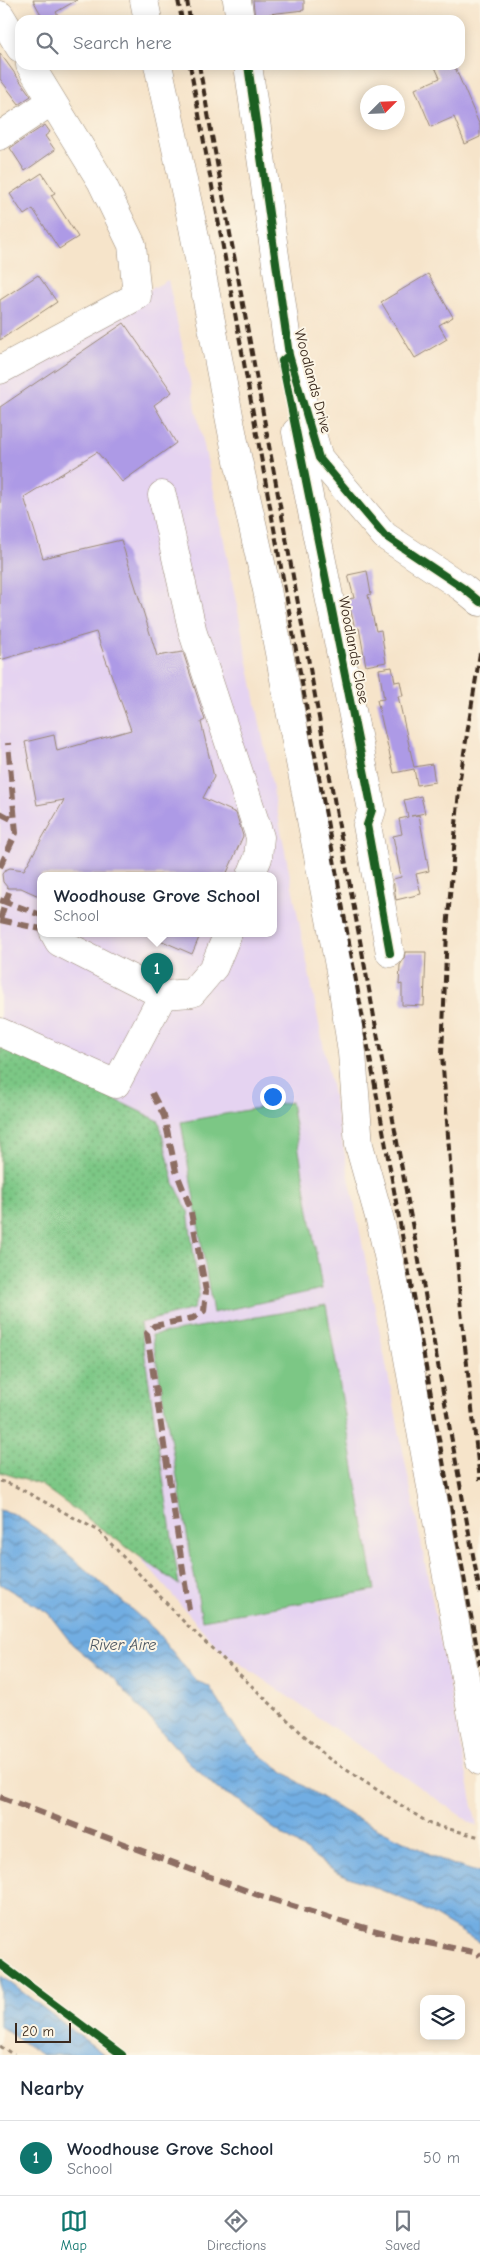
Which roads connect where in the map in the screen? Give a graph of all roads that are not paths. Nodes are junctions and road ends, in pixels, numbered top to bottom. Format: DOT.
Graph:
graph roads {
  1 [pos="144,0"];
  2 [pos="237,0"];
  3 [pos="0,15"];
  4 [pos="147,15"];
  5 [pos="239,15"];
  6 [pos="15,40"];
  7 [pos="33,70"];
  8 [pos="159,70"];
  9 [pos="249,70"];
  10 [pos="52,101"];
  11 [pos="0,136"];
  12 [pos="289,355"];
  13 [pos="0,370"];
  14 [pos="162,494"];
  15 [pos="472,595"];
  16 [pos="252,872"];
  17 [pos="56,937"];
  18 [pos="226,937"];
  19 [pos="81,942"];
  20 [pos="390,953"];
  21 [pos="163,995"];
  22 [pos="0,1032"];
  23 [pos="480,1761"];
  1 -- 4 [label="street"];
  2 -- 5 [label="street"];
  3 -- 6 [label="street"];
  7 -- 10 [label="street"];
  8 -- 23 [label="street"];
  9 -- 12 [label="street, Woodlands Drive"];
  10 -- 11 [label="street"];
  10 -- 13 [label="street"];
  12 -- 15 [label="street, Woodlands Drive"];
  12 -- 20 [label="street, Woodlands Close"];
  14 -- 16 [label="street"];
  17 -- 19 [label="street"];
  18 -- 21 [label="street"];
  19 -- 21 [label="street"];
  21 -- 22 [label="street"];
}
